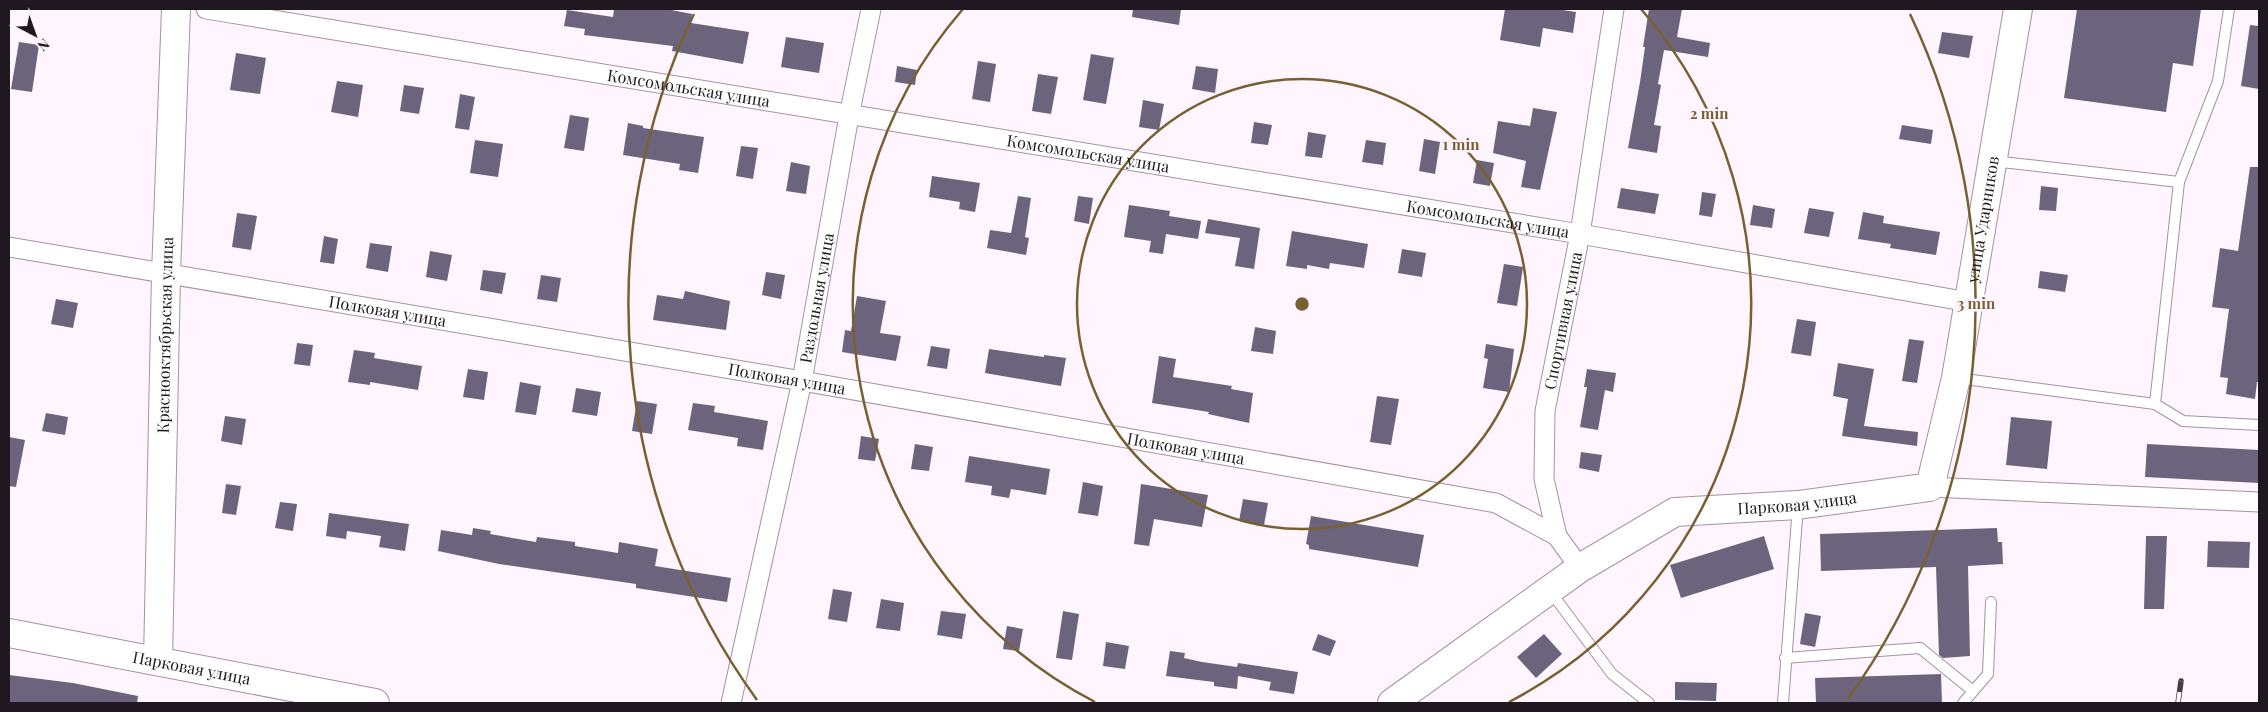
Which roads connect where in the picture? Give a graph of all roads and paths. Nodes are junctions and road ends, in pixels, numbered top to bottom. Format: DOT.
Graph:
graph roads {
  1 [pos="176,9"];
  2 [pos="206,9"];
  3 [pos="871,9"];
  4 [pos="1614,9"];
  5 [pos="2018,9"];
  6 [pos="2229,9"];
  7 [pos="849,116"];
  8 [pos="1992,161"];
  9 [pos="2179,182"];
  10 [pos="1580,234"];
  11 [pos="9,248"];
  12 [pos="166,274"];
  13 [pos="1968,302"];
  14 [pos="1956,378"];
  15 [pos="802,381"];
  16 [pos="2155,404"];
  17 [pos="2259,425"];
  18 [pos="1930,487"];
  19 [pos="2259,502"];
  20 [pos="1798,505"];
  21 [pos="1557,536"];
  22 [pos="1580,568"];
  23 [pos="1550,590"];
  24 [pos="1991,602"];
  25 [pos="9,633"];
  26 [pos="1785,658"];
  27 [pos="158,661"];
  28 [pos="1973,691"];
  29 [pos="375,703"];
  30 [pos="731,703"];
  31 [pos="1392,703"];
  32 [pos="1649,703"];
  33 [pos="1783,703"];
  34 [pos="1963,703"];
  1 -- 12 [label="main road, Краснооктябрьская улица"];
  2 -- 7 [label="street, Комсомольская улица"];
  3 -- 7 [label="street, Раздольная улица"];
  4 -- 10 [label="street, Спортивная улица"];
  5 -- 8 [label="main road, улица Ударников"];
  6 -- 9 [label="lane"];
  7 -- 10 [label="street, Комсомольская улица"];
  7 -- 15 [label="street, Раздольная улица"];
  8 -- 9 [label="lane"];
  8 -- 13 [label="main road, улица Ударников"];
  9 -- 16 [label="lane"];
  10 -- 13 [label="street, Комсомольская улица"];
  10 -- 21 [label="street, Спортивная улица"];
  11 -- 12 [label="street, Полковая улица"];
  12 -- 15 [label="street, Полковая улица"];
  12 -- 27 [label="main road, Краснооктябрьская улица"];
  13 -- 14 [label="main road, улица Ударников"];
  14 -- 16 [label="lane"];
  14 -- 18 [label="main road, улица Ударников"];
  15 -- 21 [label="street, Полковая улица"];
  15 -- 30 [label="street, Раздольная улица"];
  16 -- 17 [label="lane"];
  18 -- 19 [label="street, Парковая улица"];
  18 -- 20 [label="main road, Парковая улица"];
  20 -- 22 [label="main road, Парковая улица"];
  20 -- 26 [label="lane"];
  21 -- 22 [label="street, Спортивная улица"];
  22 -- 23 [label="main road, Парковая улица"];
  23 -- 31 [label="main road, Парковая улица"];
  23 -- 32 [label="lane"];
  24 -- 28 [label="lane"];
  25 -- 27 [label="main road, Парковая улица"];
  26 -- 28 [label="lane"];
  26 -- 33 [label="lane"];
  27 -- 29 [label="main road, Парковая улица"];
  28 -- 34 [label="lane"];
}
